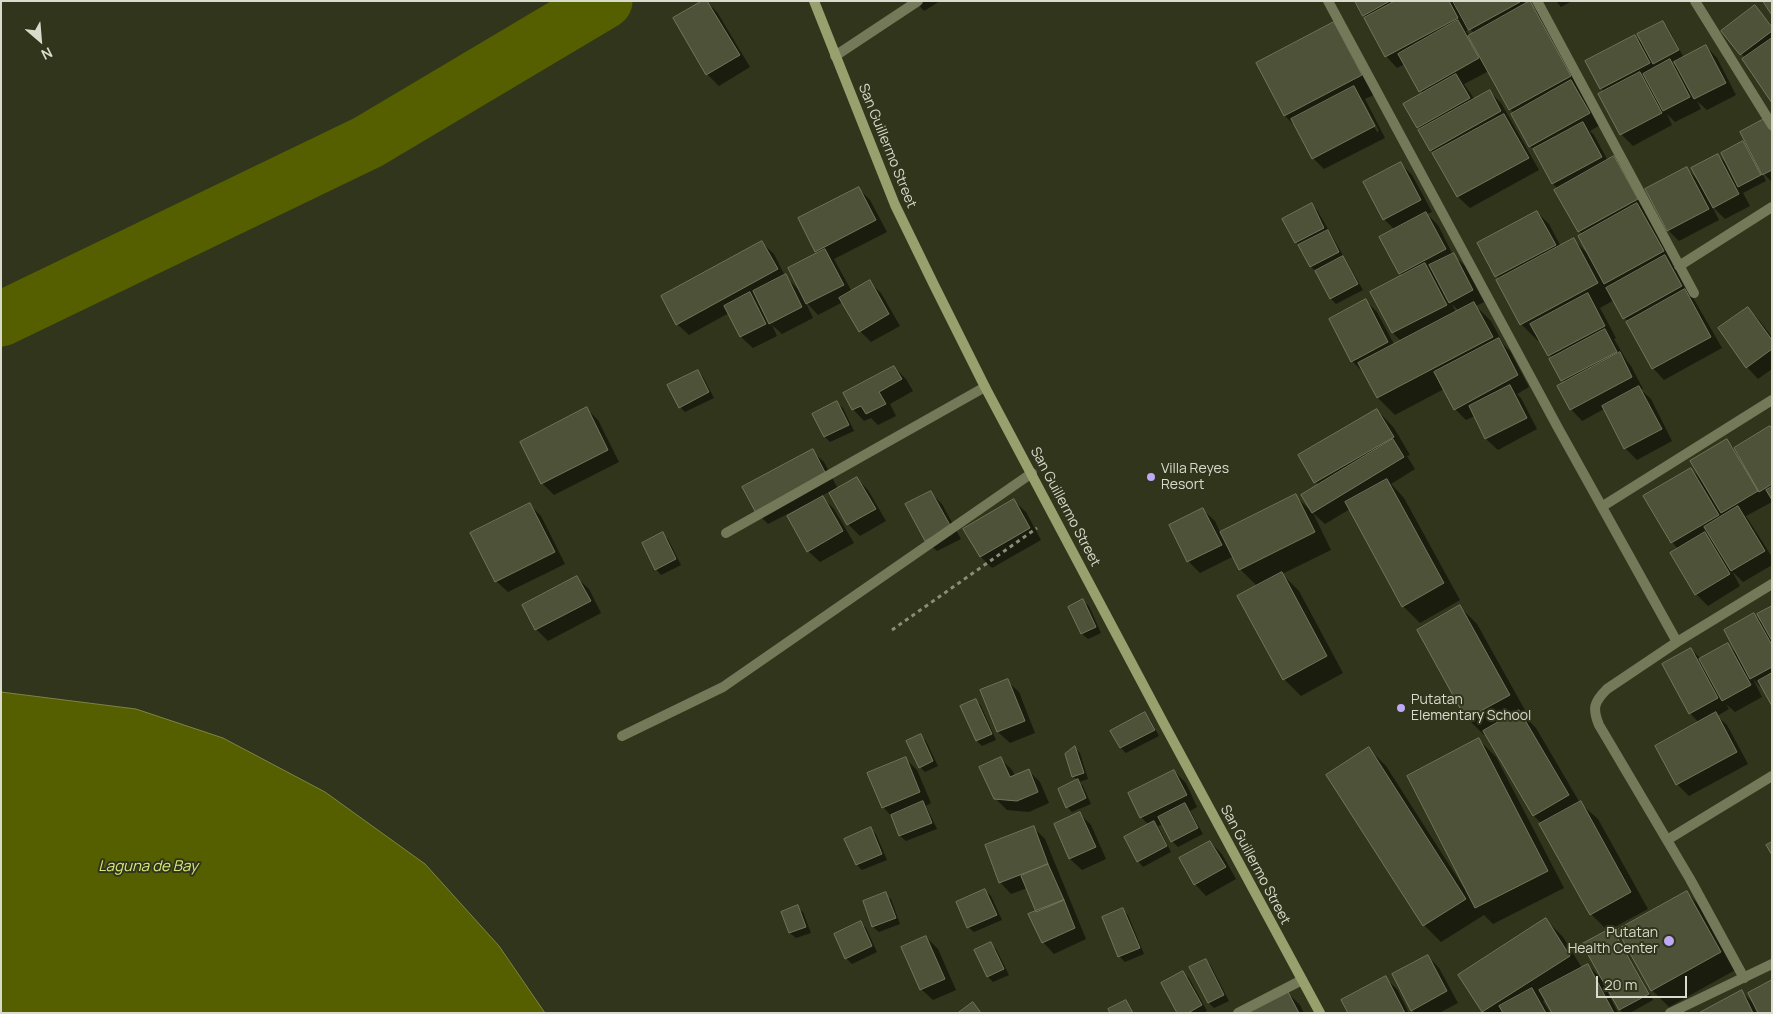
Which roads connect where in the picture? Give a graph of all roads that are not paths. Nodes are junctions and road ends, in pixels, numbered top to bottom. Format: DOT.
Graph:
graph roads {
  1 [pos="814,1"];
  2 [pos="918,1"];
  3 [pos="1328,1"];
  4 [pos="1537,1"];
  5 [pos="1695,1"];
  6 [pos="835,56"];
  7 [pos="1772,125"];
  8 [pos="1772,207"];
  9 [pos="1679,266"];
  10 [pos="1694,293"];
  11 [pos="985,387"];
  12 [pos="1772,400"];
  13 [pos="1032,473"];
  14 [pos="1603,506"];
  15 [pos="726,533"];
  16 [pos="1772,584"];
  17 [pos="1677,642"];
  18 [pos="622,736"];
  19 [pos="1772,776"];
  20 [pos="1667,840"];
  21 [pos="1772,964"];
  22 [pos="1744,978"];
  23 [pos="1302,980"];
  24 [pos="1238,1013"];
  25 [pos="1320,1013"];
  26 [pos="1670,1013"];
  1 -- 6 [label="main road, San Guillermo Street"];
  2 -- 6 [label="street"];
  3 -- 14 [label="street"];
  4 -- 9 [label="street"];
  5 -- 7 [label="street"];
  6 -- 11 [label="main road, San Guillermo Street"];
  8 -- 9 [label="street"];
  9 -- 10 [label="street"];
  11 -- 13 [label="main road, San Guillermo Street"];
  11 -- 15 [label="street"];
  12 -- 14 [label="street"];
  13 -- 18 [label="street"];
  13 -- 23 [label="main road, San Guillermo Street"];
  14 -- 17 [label="street"];
  16 -- 17 [label="street"];
  17 -- 20 [label="street"];
  19 -- 20 [label="street"];
  20 -- 22 [label="street"];
  21 -- 22 [label="street"];
  22 -- 26 [label="street"];
  23 -- 24 [label="street"];
  23 -- 25 [label="main road, San Guillermo Street"];
}
